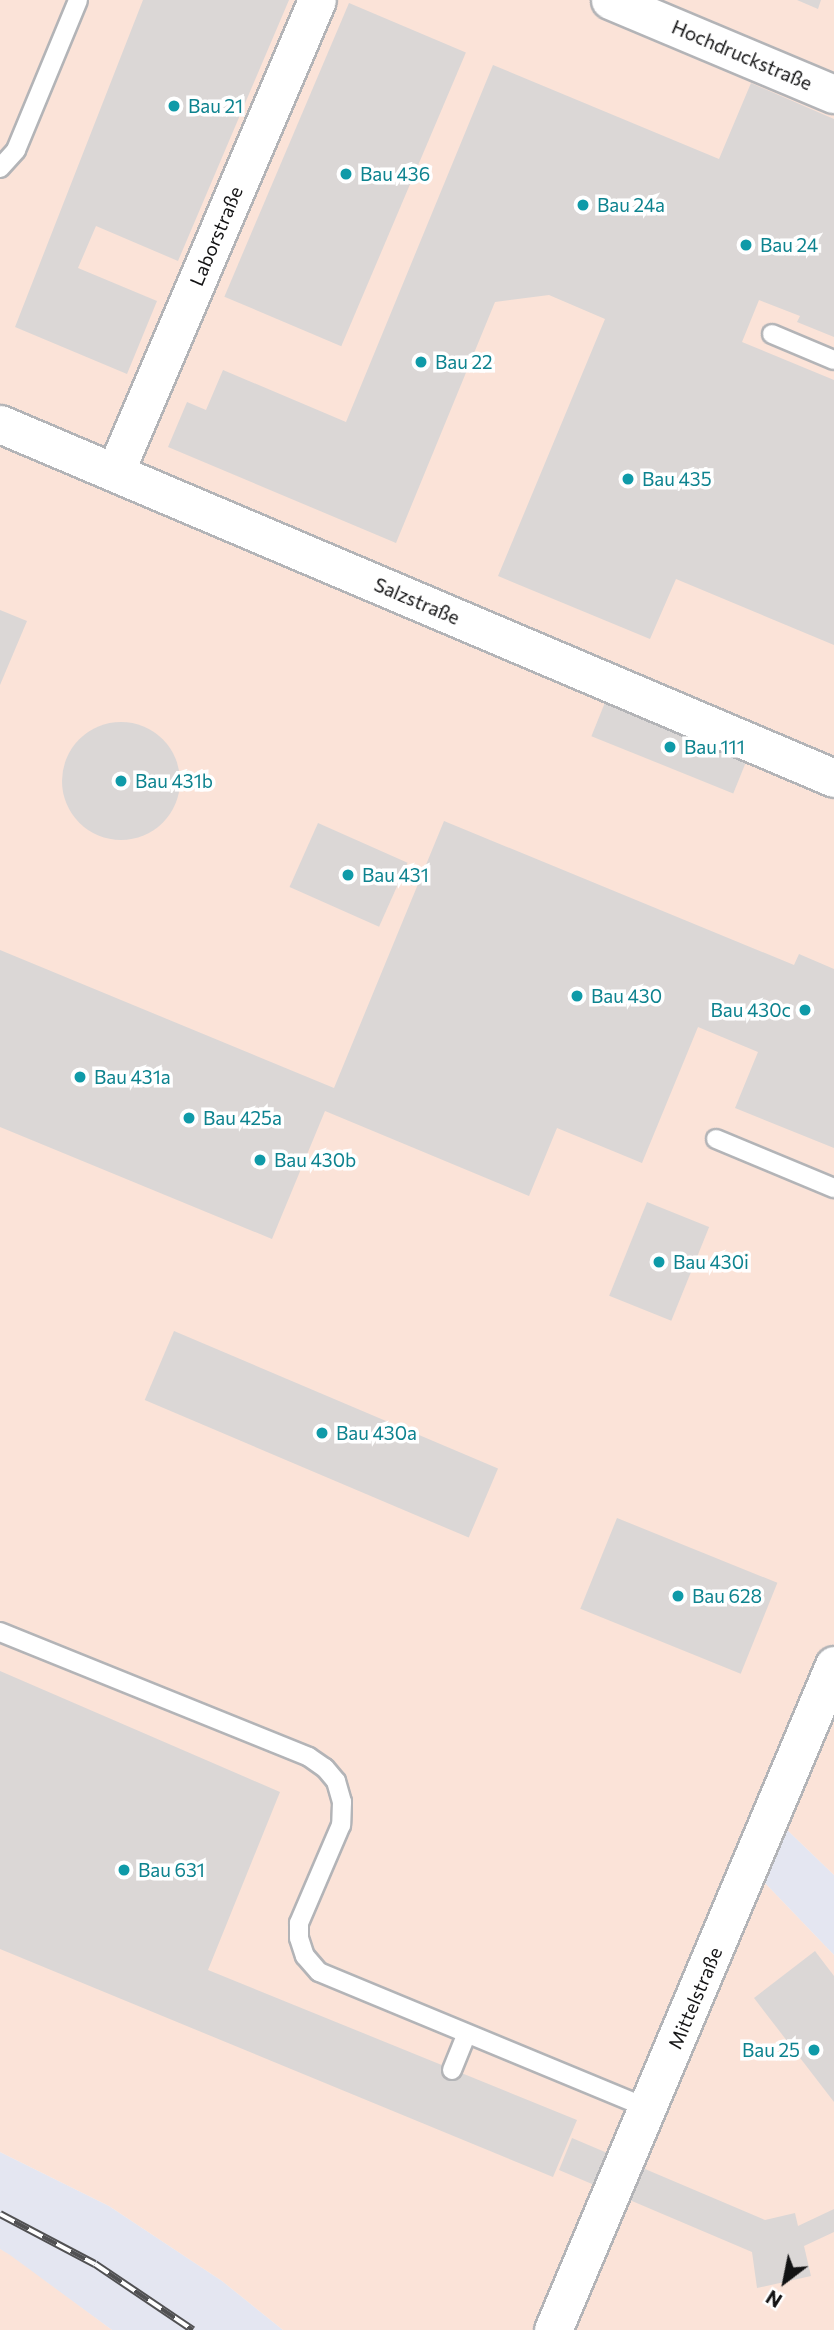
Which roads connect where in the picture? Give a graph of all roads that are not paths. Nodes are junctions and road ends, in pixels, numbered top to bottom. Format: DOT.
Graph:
graph roads {
  1 [pos="78,0"];
  2 [pos="317,0"];
  3 [pos="610,0"];
  4 [pos="834,94"];
  5 [pos="0,168"];
  6 [pos="772,334"];
  7 [pos="834,360"];
  8 [pos="0,424"];
  9 [pos="115,472"];
  10 [pos="834,778"];
  11 [pos="716,1139"];
  12 [pos="834,1188"];
  13 [pos="0,1632"];
  14 [pos="834,1665"];
  15 [pos="466,2035"];
  16 [pos="452,2070"];
  17 [pos="648,2108"];
  18 [pos="553,2330"];
  1 -- 5 [label="lane"];
  2 -- 9 [label="street, Laborstraße"];
  3 -- 4 [label="street, Hochdruckstraße"];
  6 -- 7 [label="lane"];
  8 -- 9 [label="street, Salzstraße"];
  9 -- 10 [label="street, Salzstraße"];
  11 -- 12 [label="lane"];
  13 -- 15 [label="lane"];
  14 -- 17 [label="street, Mittelstraße"];
  15 -- 16 [label="lane"];
  15 -- 17 [label="lane"];
  17 -- 18 [label="street, Mittelstraße"];
}
